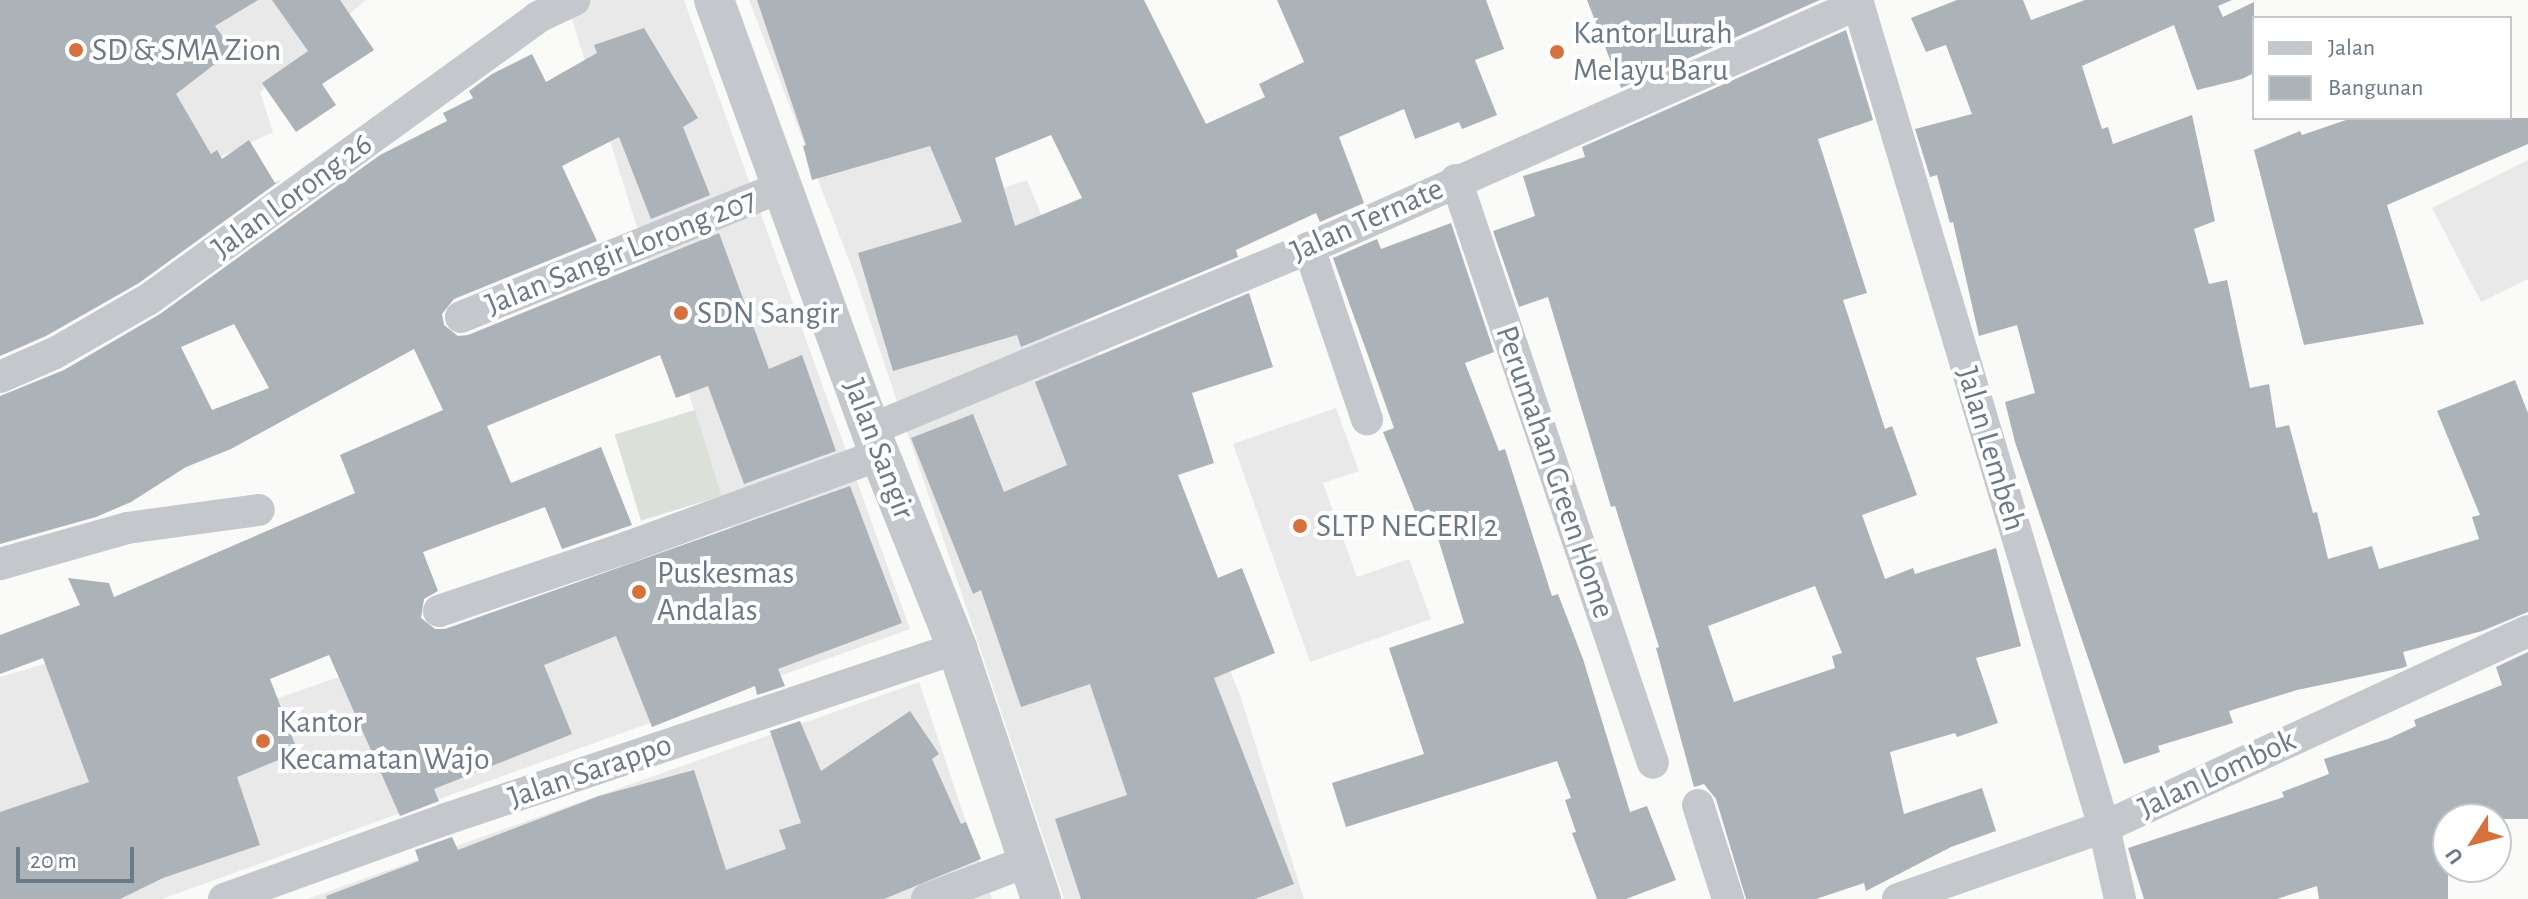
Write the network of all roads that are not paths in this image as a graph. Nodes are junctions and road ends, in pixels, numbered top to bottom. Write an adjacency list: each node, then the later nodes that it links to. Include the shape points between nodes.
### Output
1 (574, 0): 8 (street, Jalan Lorong 26, via 538,17 149,299 55,353)
2 (714, 0): 5 (street, Jalan Sangir)
3 (1858, 2): 4 (street, Jalan Ternate); 18 (street, Jalan Lembeh)
4 (1456, 180): 6 (street, Jalan Ternate); 16 (street, Perumahan Green Home)
5 (781, 187): 7 (street, Jalan Sangir Lorong 207); 10 (street, Jalan Sangir)
6 (1309, 248): 9 (street); 10 (street, Jalan Ternate)
7 (461, 317)
8 (0, 377)
9 (1367, 419)
10 (876, 442): 13 (street, Jalan Ternate, via 628,547); 15 (street, Jalan Sangir)
11 (259, 510): 12 (street, via 127,528)
12 (0, 564)
13 (439, 611)
14 (2528, 631): 18 (street, Jalan Lombok)
15 (957, 648): 19 (street, Jalan Sangir); 20 (street, Jalan Sarappo)
16 (1653, 763)
17 (1698, 805): 23 (street)
18 (2104, 827): 24 (street, Jalan Lombok); 25 (street, Jalan Lembeh)
19 (1028, 861): 21 (street); 22 (street, Jalan Sangir)
20 (224, 899)
21 (927, 899)
22 (1041, 899)
23 (1728, 899)
24 (1898, 899)
25 (2120, 899)

